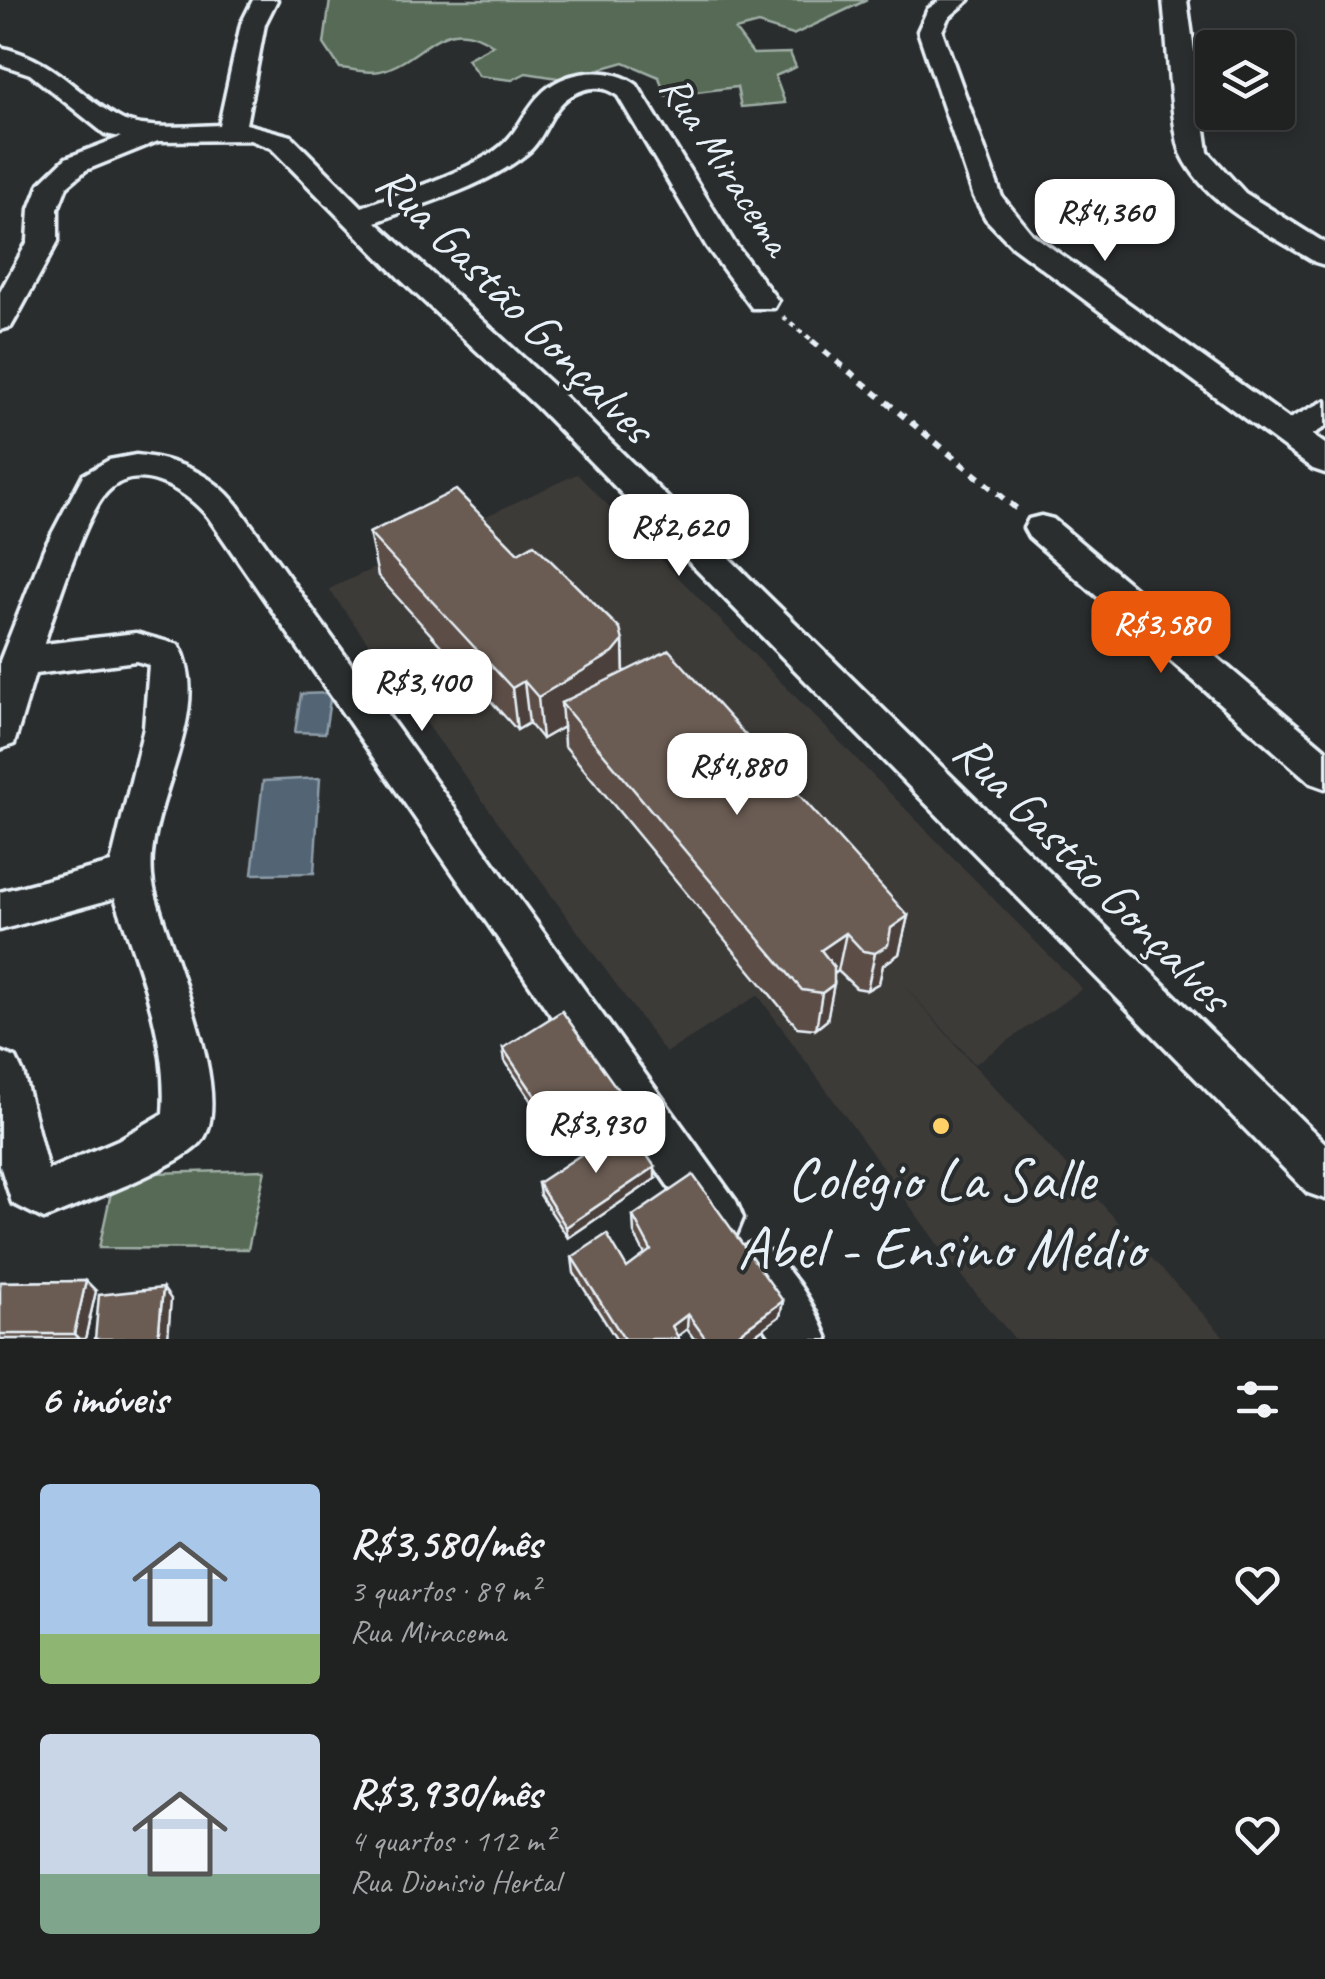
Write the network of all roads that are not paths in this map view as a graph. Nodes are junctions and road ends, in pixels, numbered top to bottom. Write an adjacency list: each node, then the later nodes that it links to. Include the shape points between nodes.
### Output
1 (265, 0): 6 (street)
2 (956, 0): 12 (street, via 937,14 930,31 996,214 1022,240)
3 (1175, 0): 8 (street, via 1194,152 1225,191)
4 (0, 55): 5 (street, Rua Gastão Gonçalves, via 39,68 114,128)
5 (152, 134): 6 (street, Rua Gastão Gonçalves); 10 (street, via 76,164 54,183 43,241)
6 (230, 135): 7 (street, Rua Gastão Gonçalves, via 252,132 281,142)
7 (360, 218): 9 (street, Rua Miracema, via 503,158 532,135 554,94 607,80 628,91); 21 (street, Rua Gastão Gonçalves)
8 (1325, 256)
9 (763, 301)
10 (0, 320)
11 (1325, 412): 12 (street)
12 (1288, 434): 13 (street)
13 (1325, 461)
14 (1042, 528): 17 (street)
15 (18, 662): 16 (street); 18 (street, via 136,647 166,654 171,666 163,726); 22 (street, via 92,486 134,467 167,471 210,496)
16 (0, 732)
17 (1325, 772)
18 (130, 876): 19 (street); 20 (street, via 158,957 183,1066 185,1126 107,1172 44,1195 29,1186)
19 (0, 911)
20 (0, 1073)
21 (1325, 1176)
22 (803, 1339)

